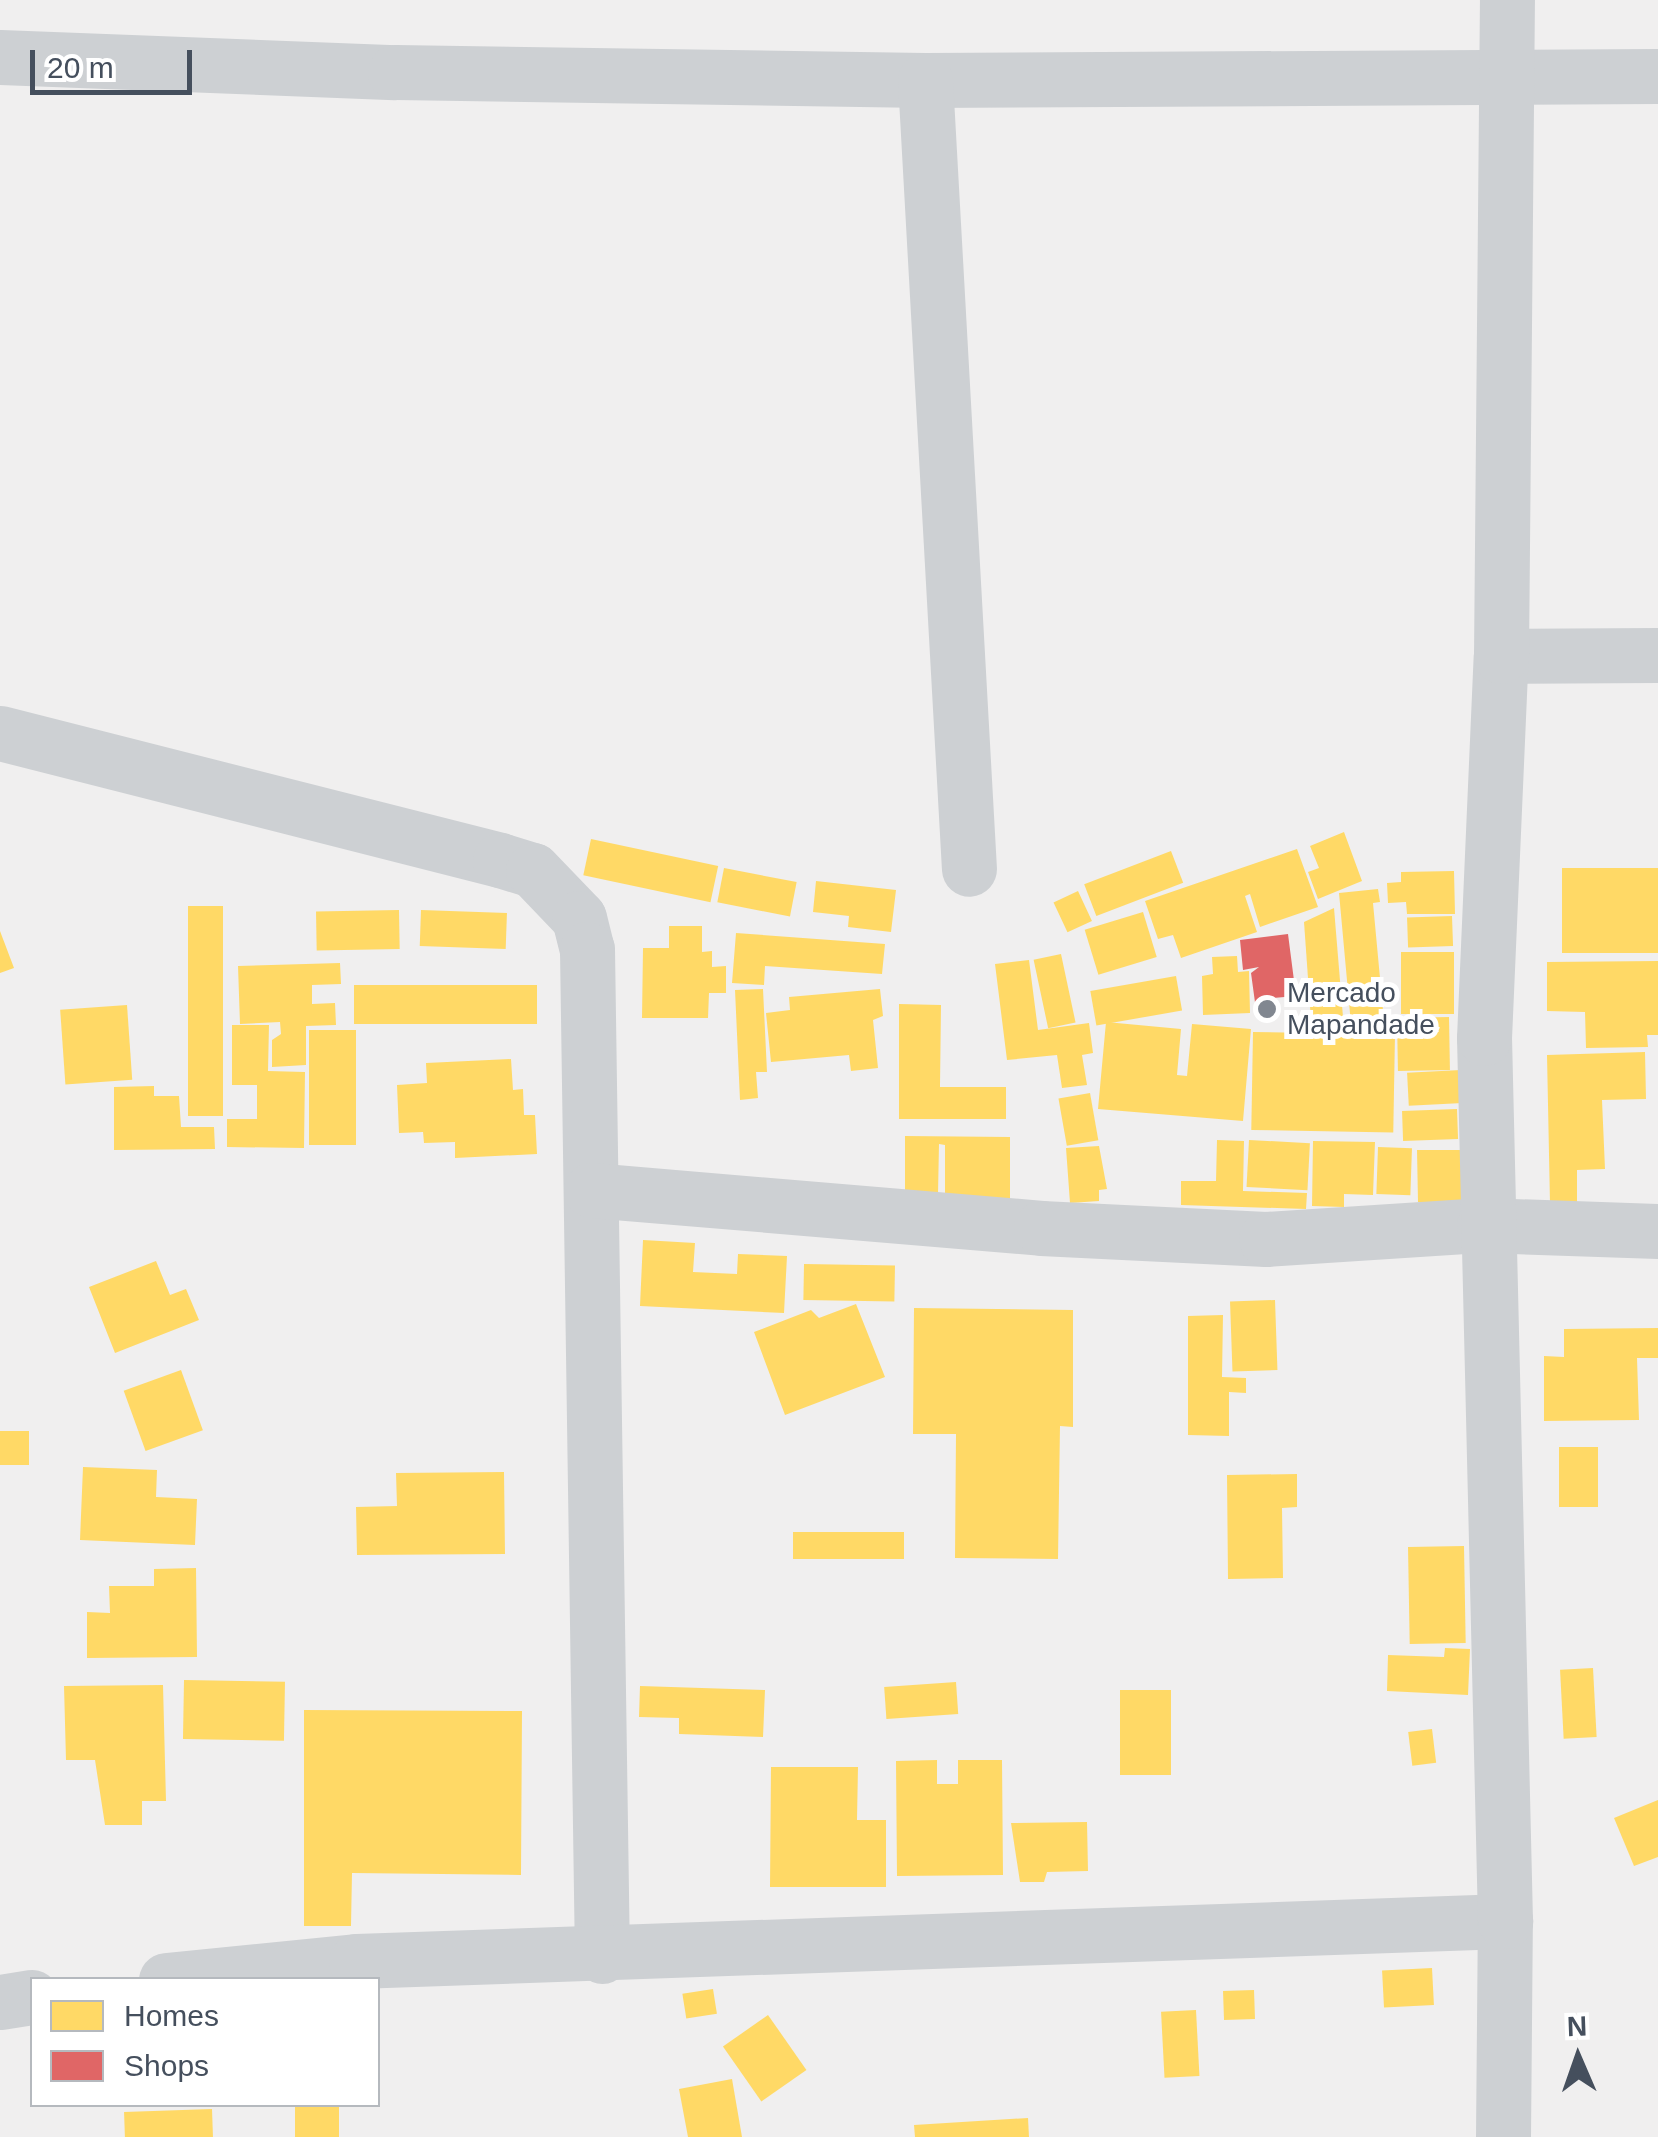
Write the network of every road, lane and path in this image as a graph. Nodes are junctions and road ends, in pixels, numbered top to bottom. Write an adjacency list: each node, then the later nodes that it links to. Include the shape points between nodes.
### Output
1 (1507, 0): 3 (street)
2 (0, 57): 5 (street, via 395,72)
3 (1504, 76): 4 (street); 5 (street); 7 (street)
4 (1658, 76)
5 (924, 80): 9 (street)
6 (1658, 655): 7 (street)
7 (1501, 656): 11 (street, via 1484,1038)
8 (0, 733): 10 (street, via 533,870 579,918 586,950)
9 (969, 870)
10 (591, 1190): 11 (street, via 1041,1228 1266,1239); 14 (street)
11 (1484, 1225): 12 (street); 13 (street)
12 (1658, 1231)
13 (1504, 1921): 14 (street); 18 (street)
14 (602, 1956): 15 (street, via 356,1962)
15 (198, 1977)
16 (30, 1997): 17 (street)
17 (0, 2002)
18 (1503, 2137)

